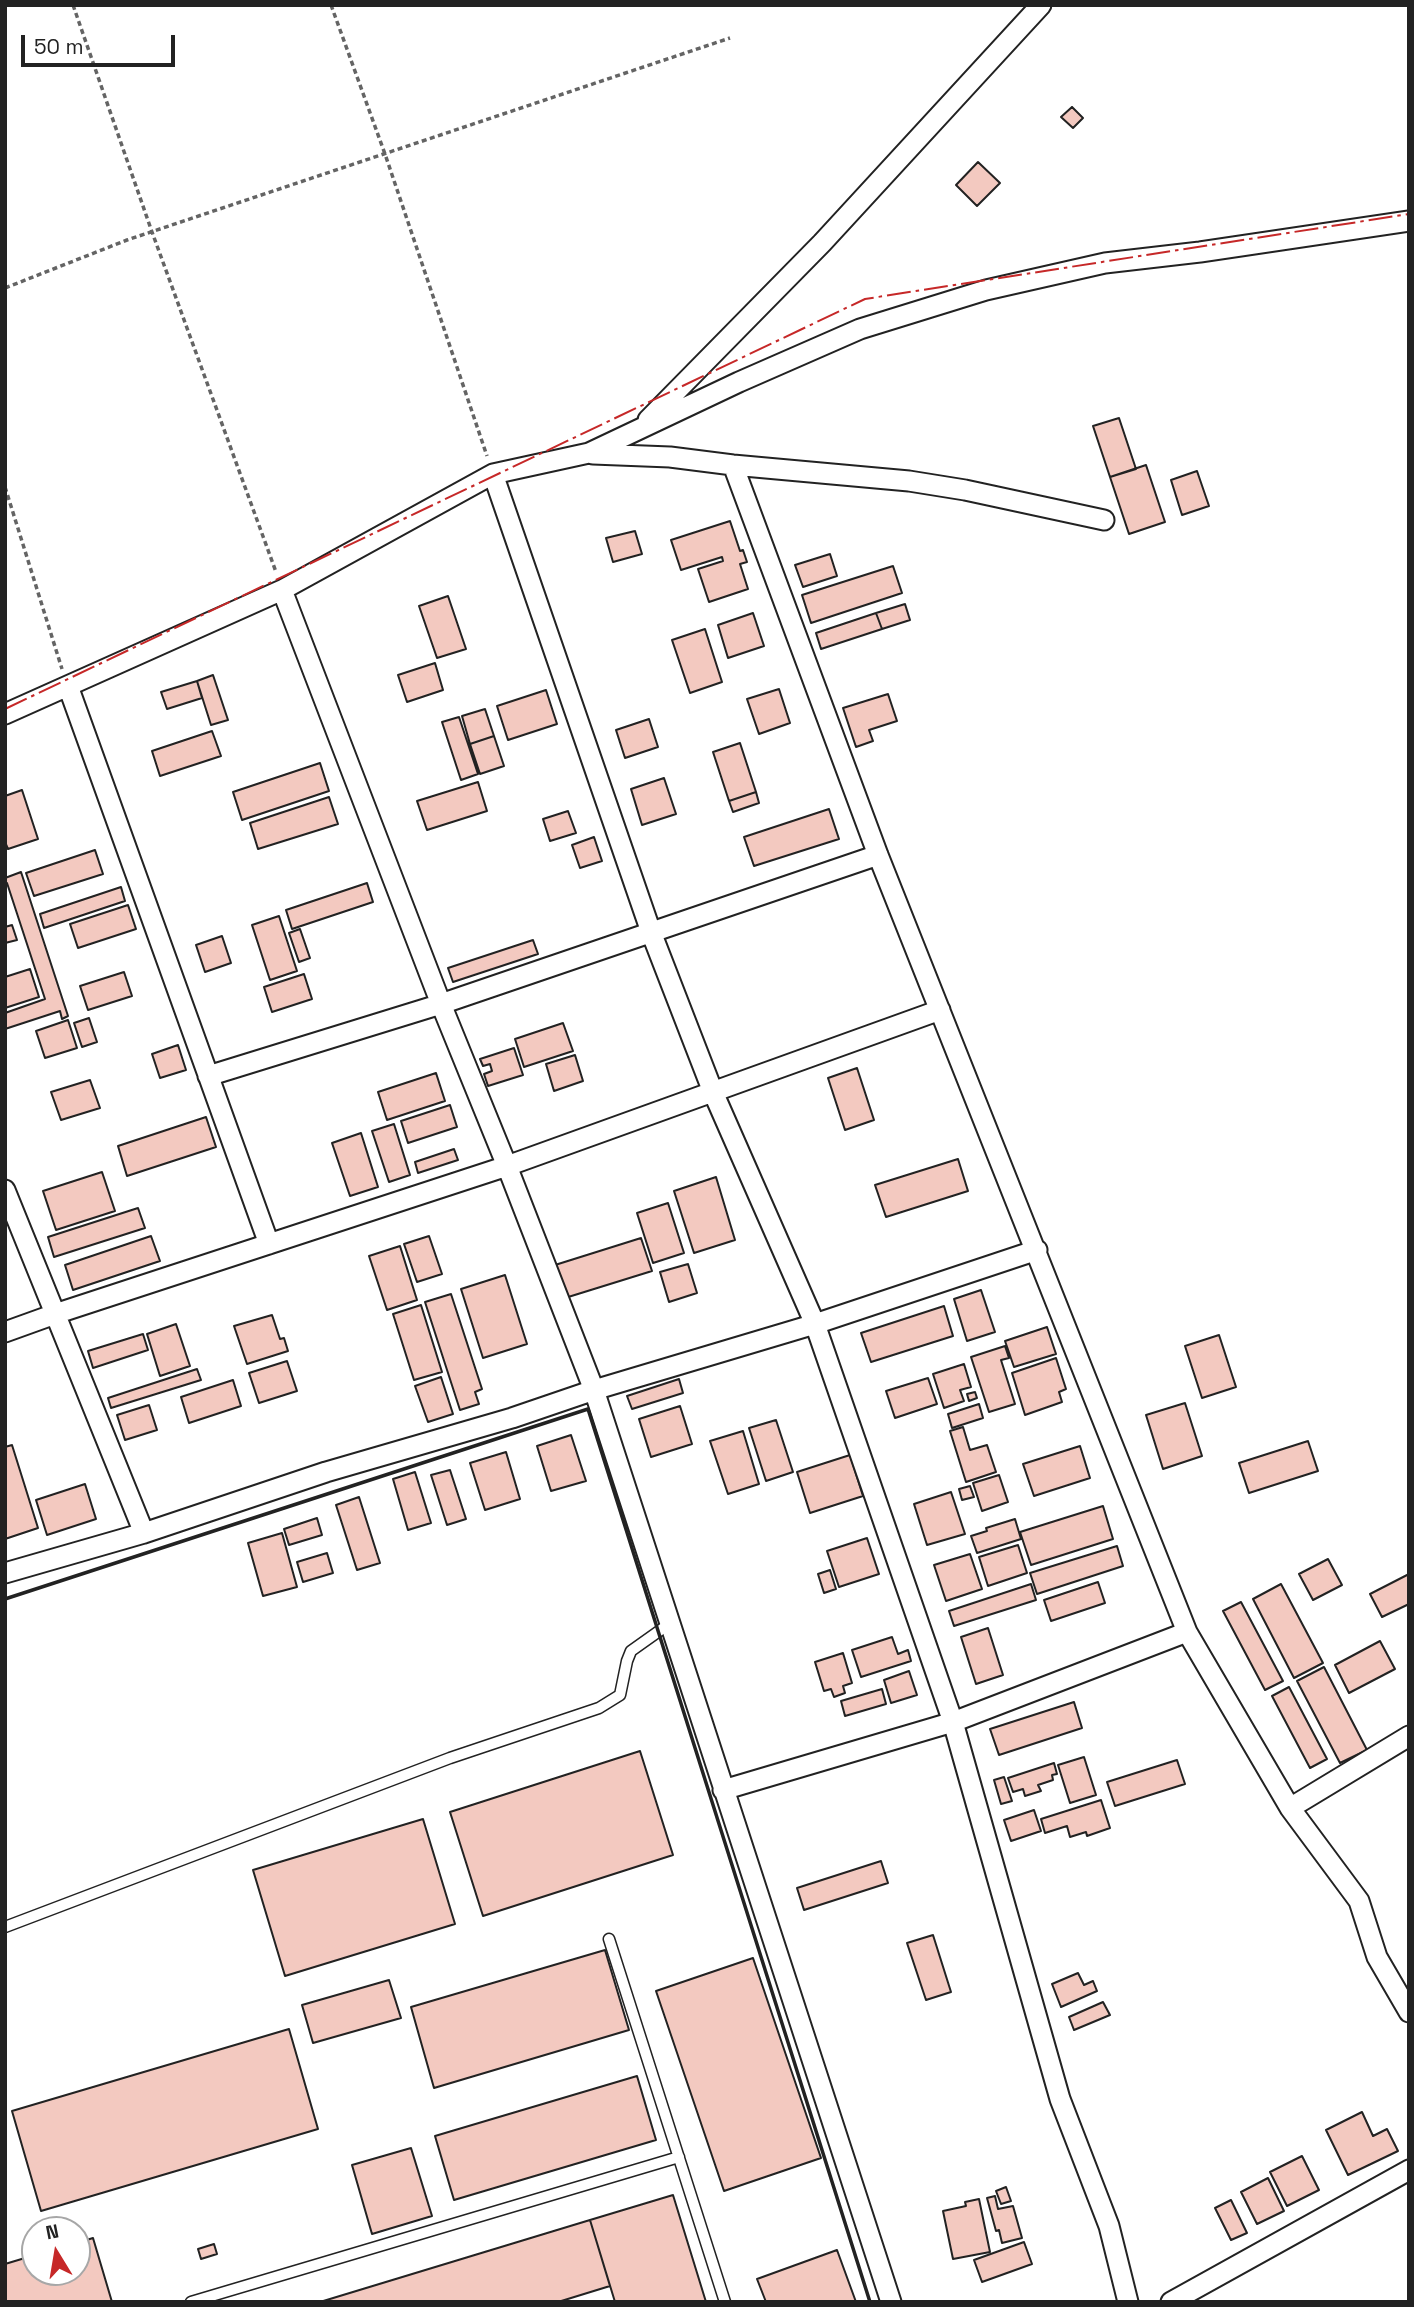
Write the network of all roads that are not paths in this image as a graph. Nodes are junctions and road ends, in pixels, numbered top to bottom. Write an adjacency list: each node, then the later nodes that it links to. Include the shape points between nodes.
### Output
1 (1041, 5): 3 (street, via 821,243)
2 (1409, 221): 3 (street, via 1105,263 986,290 860,329)
3 (637, 430): 4 (street)
4 (589, 453): 5 (street); 6 (street)
5 (733, 466): 7 (street, via 909,481); 11 (street)
6 (493, 474): 8 (street); 12 (street)
7 (1104, 520)
8 (282, 590): 9 (street); 13 (street)
9 (68, 686): 10 (street); 15 (street)
10 (5, 714)
11 (878, 855): 12 (street); 14 (street)
12 (650, 932): 13 (street); 16 (street)
13 (441, 1004): 15 (street); 17 (street)
14 (940, 1010): 16 (street); 20 (street)
15 (208, 1076): 19 (street)
16 (713, 1091): 17 (street); 22 (street)
17 (507, 1166): 19 (street); 24 (street)
18 (5, 1190): 21 (street)
19 (269, 1244): 21 (street)
20 (1037, 1250): 22 (street); 28 (street)
21 (55, 1314): 23 (street); 25 (street)
22 (814, 1324): 24 (street); 29 (street)
23 (5, 1332)
24 (594, 1390): 25 (street); 27 (street)
25 (144, 1533): 26 (street)
26 (5, 1573)
27 (669, 1624): 31 (street); 33 (lane, via 631,1651 620,1695 599,1708 450,1758)
28 (1187, 1632): 29 (street); 32 (street)
29 (953, 1722): 31 (street); 41 (street, via 1060,2099 1110,2226)
30 (1409, 1736): 32 (street)
31 (723, 1790): 40 (street)
32 (1290, 1808): 35 (street, via 1359,1900 1377,1956)
33 (5, 1927)
34 (610, 1939): 36 (lane)
35 (1407, 2004)
36 (679, 2157): 38 (lane); 39 (lane)
37 (1409, 2170): 42 (street)
38 (191, 2302)
39 (725, 2302)
40 (891, 2302)
41 (1128, 2302)
42 (1171, 2302)

